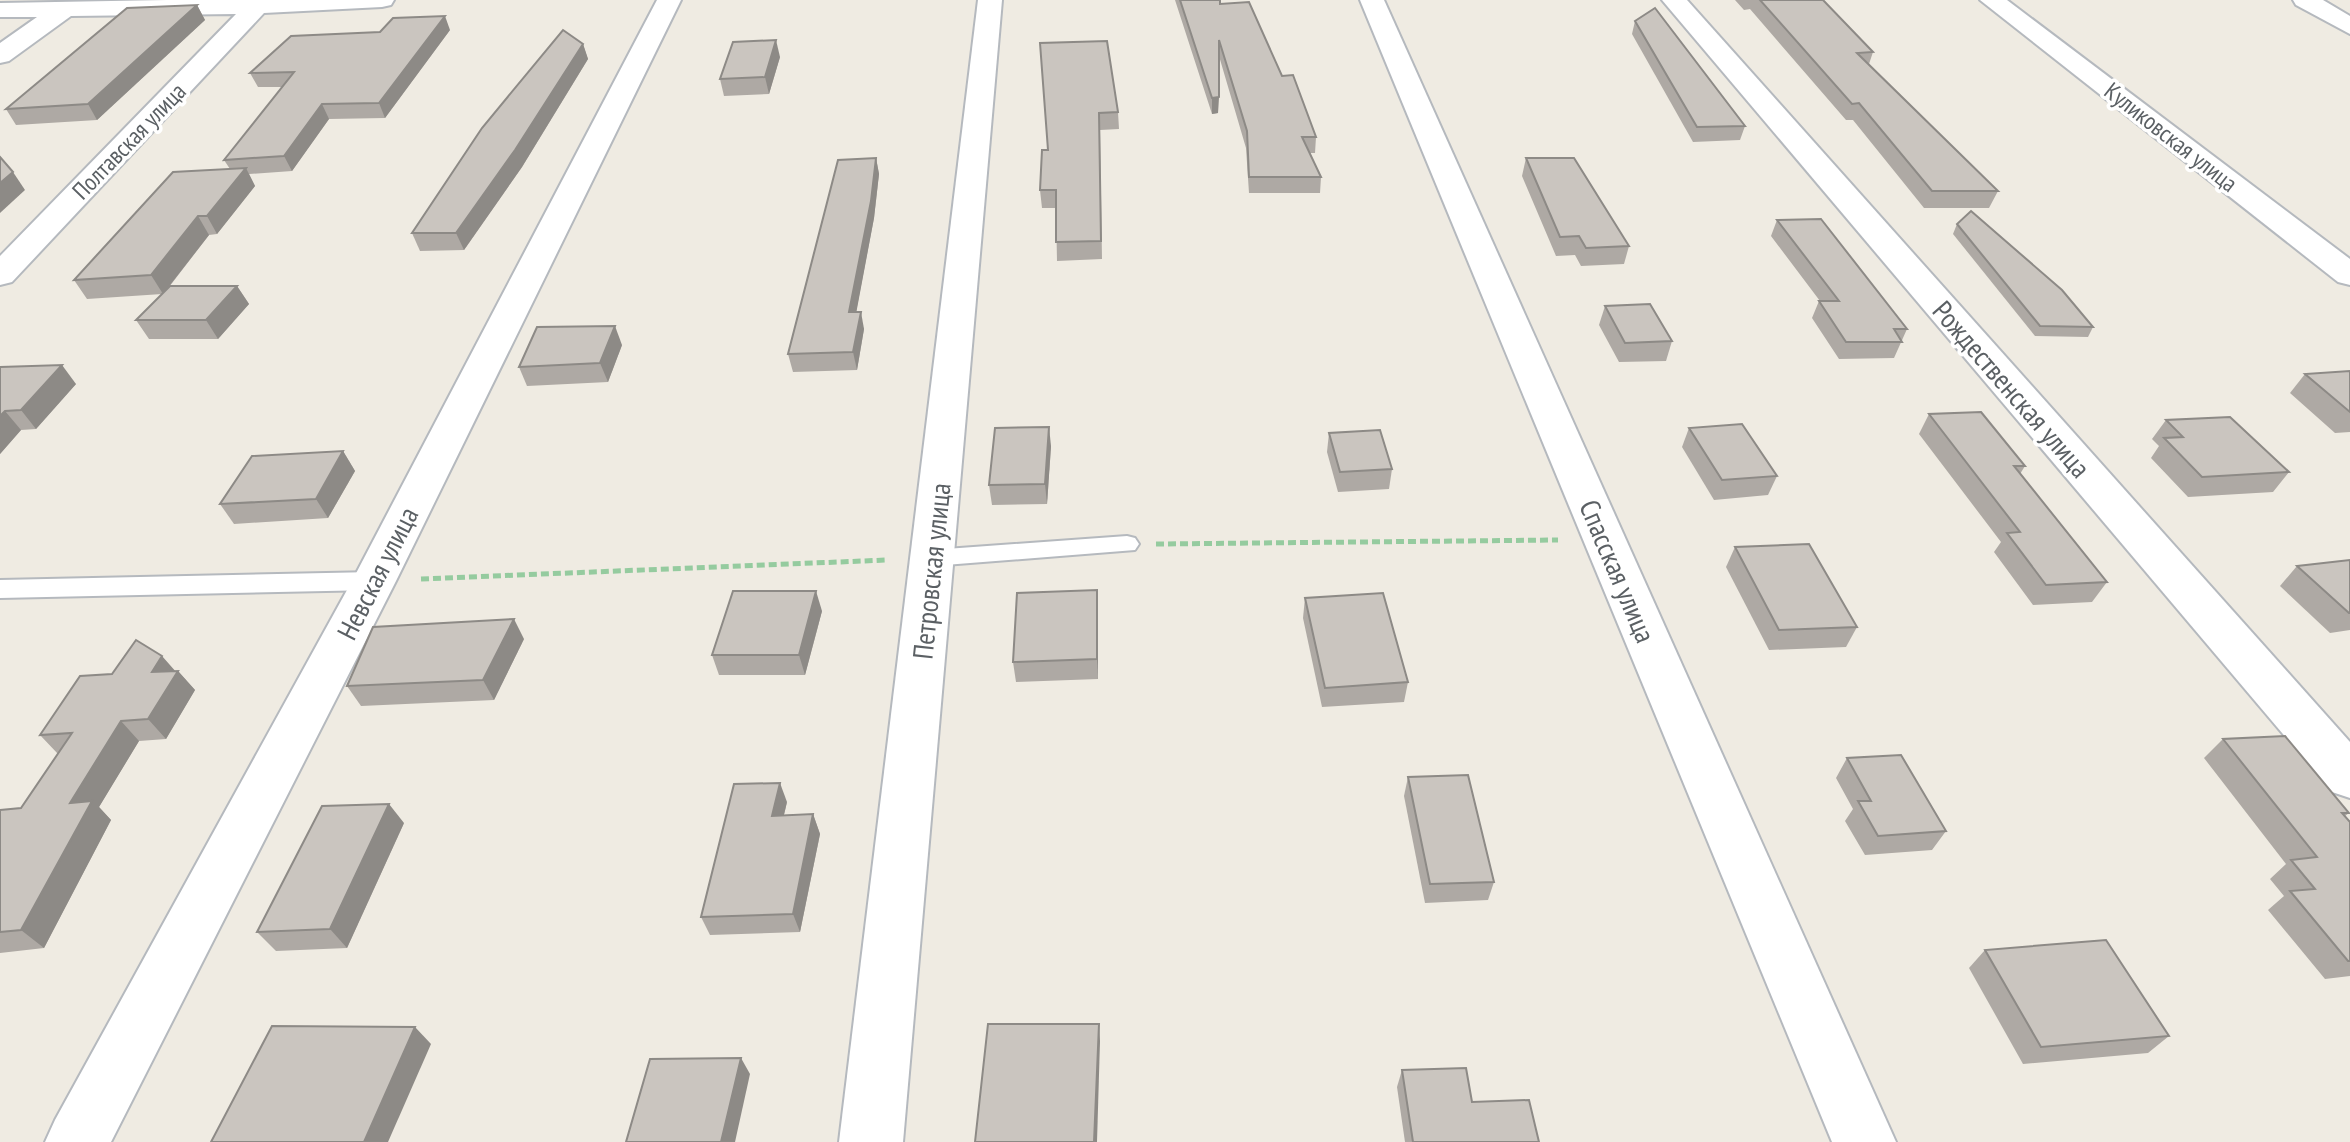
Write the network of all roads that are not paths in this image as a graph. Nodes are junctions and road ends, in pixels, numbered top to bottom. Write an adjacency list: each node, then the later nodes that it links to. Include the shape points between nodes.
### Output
1 (382, 0): 8 (street)
2 (669, 0): 17 (street, Невская улица)
3 (990, 0): 16 (street, Петровская улица)
4 (1372, 0): 22 (street, Спасская улица)
5 (1674, 0): 19 (street, Рождественская улица)
6 (1992, 0): 14 (street, Куликовская улица)
7 (2305, 0): 11 (street)
8 (257, 6): 9 (street); 13 (street, Полтавская улица)
9 (65, 9): 10 (street); 12 (street)
10 (0, 10)
11 (2350, 26)
12 (0, 55)
13 (0, 275)
14 (2350, 275)
15 (1127, 544): 16 (lane)
16 (932, 558): 21 (street, Петровская улица)
17 (374, 581): 18 (lane); 20 (street, Невская улица)
18 (0, 589)
19 (2350, 777)
20 (77, 1142)
21 (871, 1142)
22 (1864, 1142)

